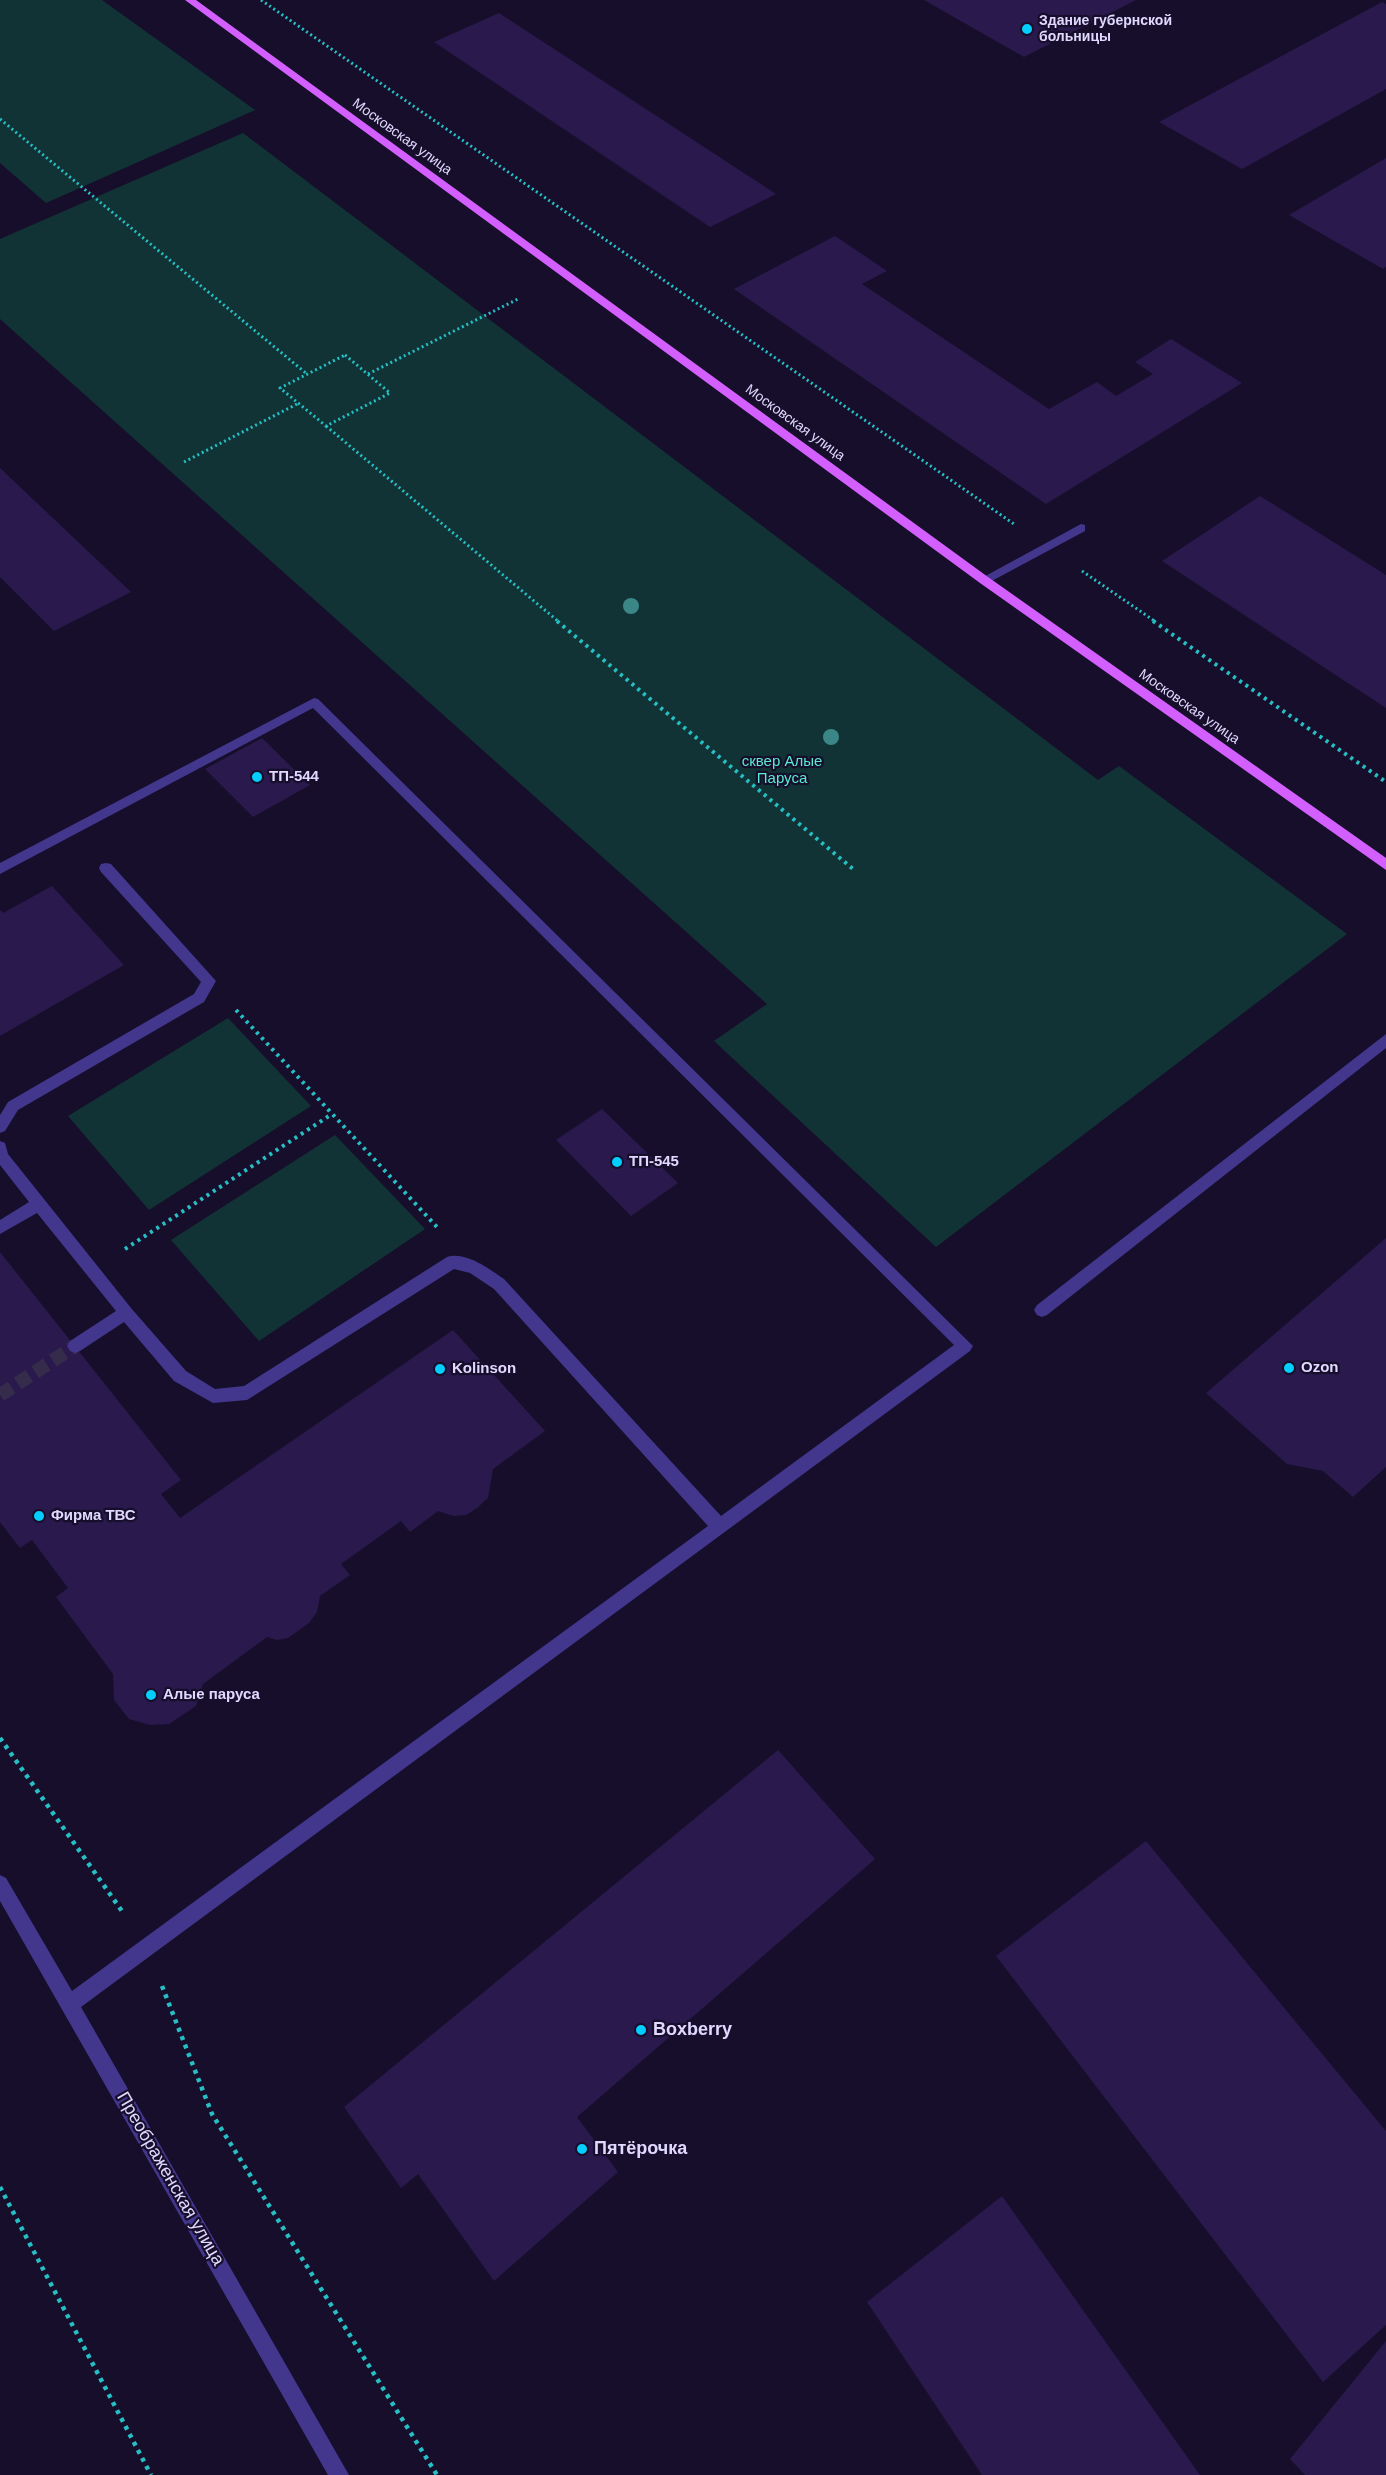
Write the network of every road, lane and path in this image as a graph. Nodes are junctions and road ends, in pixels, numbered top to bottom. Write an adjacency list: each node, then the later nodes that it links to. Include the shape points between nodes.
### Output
1 (190, 0): 12 (main road, Московская улица)
2 (261, 0): 11 (path)
3 (0, 119): 5 (path)
4 (520, 298): 6 (path)
5 (307, 374): 6 (path, via 345,355); 7 (path, via 280,388)
6 (368, 374): 8 (path, via 390,393)
7 (299, 403): 8 (path); 9 (path)
8 (326, 426): 17 (path)
9 (184, 462)
10 (1081, 528): 11 (street)
11 (1047, 546): 12 (street); 13 (path)
12 (984, 580): 14 (main road, Московская улица)
13 (1386, 782)
14 (1386, 865)
15 (106, 868): 18 (street)
16 (0, 869): 30 (street, via 314,702 965,1346)
17 (853, 869)
18 (210, 981): 20 (path); 21 (street, via 199,998 13,1106)
19 (1386, 1040): 27 (street)
20 (333, 1114): 25 (path); 26 (path)
21 (0, 1127)
22 (0, 1147): 23 (street, via 1,1156)
23 (39, 1204): 24 (street); 26 (street)
24 (0, 1228)
25 (474, 1267): 28 (street, via 452,1262 247,1393 213,1396 180,1376); 30 (street, via 499,1284)
26 (91, 1270): 28 (street)
27 (1042, 1310)
28 (126, 1313): 29 (street)
29 (75, 1346)
30 (718, 1525): 33 (street)
31 (0, 1738): 33 (path)
32 (0, 1884): 34 (street, Преображенская улица)
33 (147, 1947): 34 (street); 38 (path, via 212,2114)
34 (69, 2004): 37 (street, Преображенская улица)
35 (0, 2187): 36 (path)
36 (152, 2475)
37 (339, 2475)
38 (437, 2475)

